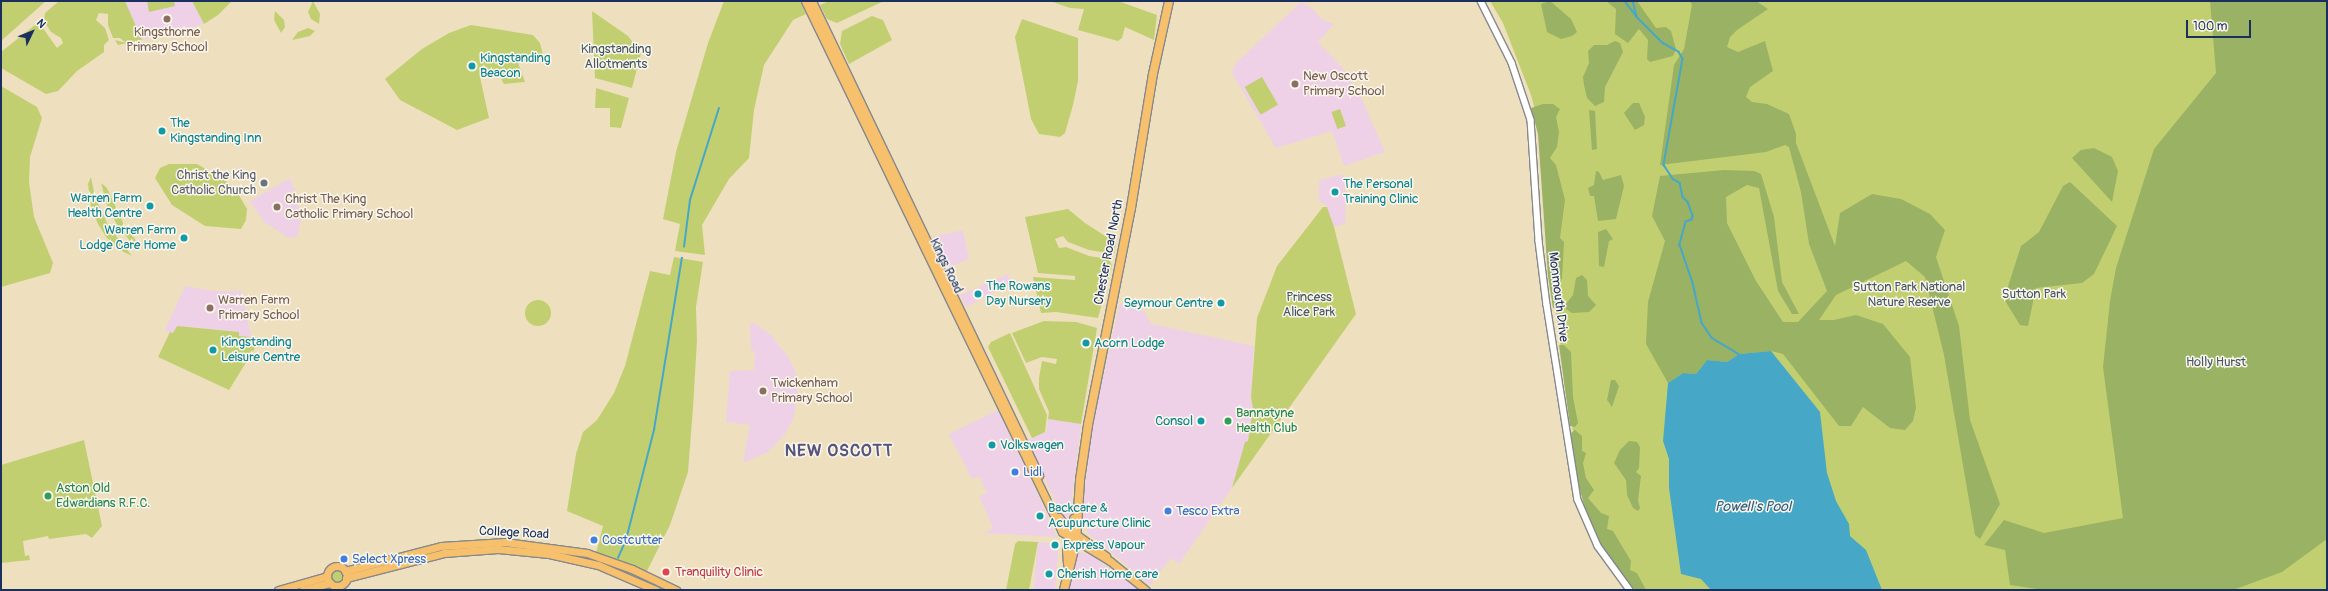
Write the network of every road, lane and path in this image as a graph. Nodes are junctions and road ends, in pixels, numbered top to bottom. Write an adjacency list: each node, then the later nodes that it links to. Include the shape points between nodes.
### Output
1 (804, 1): 5 (main road, Kings Road, via 1059,527)
2 (812, 1): 5 (main road, Kings Road, via 1054,508)
3 (1169, 1): 5 (highway, Chester Road North, via 1153,74 1131,208 1088,425)
4 (1481, 1): 16 (street, Monmouth Drive, via 1512,63 1531,120 1539,241 1578,500 1598,546)
5 (1073, 536): 14 (highway, Chester Road North); 15 (main road)
6 (532, 548): 7 (main road, College Road, via 467,550 439,554); 12 (main road, College Road, via 598,565); 13 (main road, College Road, via 587,553 632,568)
7 (346, 575): 8 (main road, via 335,567 330,569); 9 (main road, via 340,586)
8 (327, 576): 9 (main road); 10 (main road)
9 (330, 583): 11 (main road)
10 (278, 590)
11 (303, 590)
12 (656, 590)
13 (676, 590)
14 (1064, 590)
15 (1146, 590)
16 (1630, 590)

